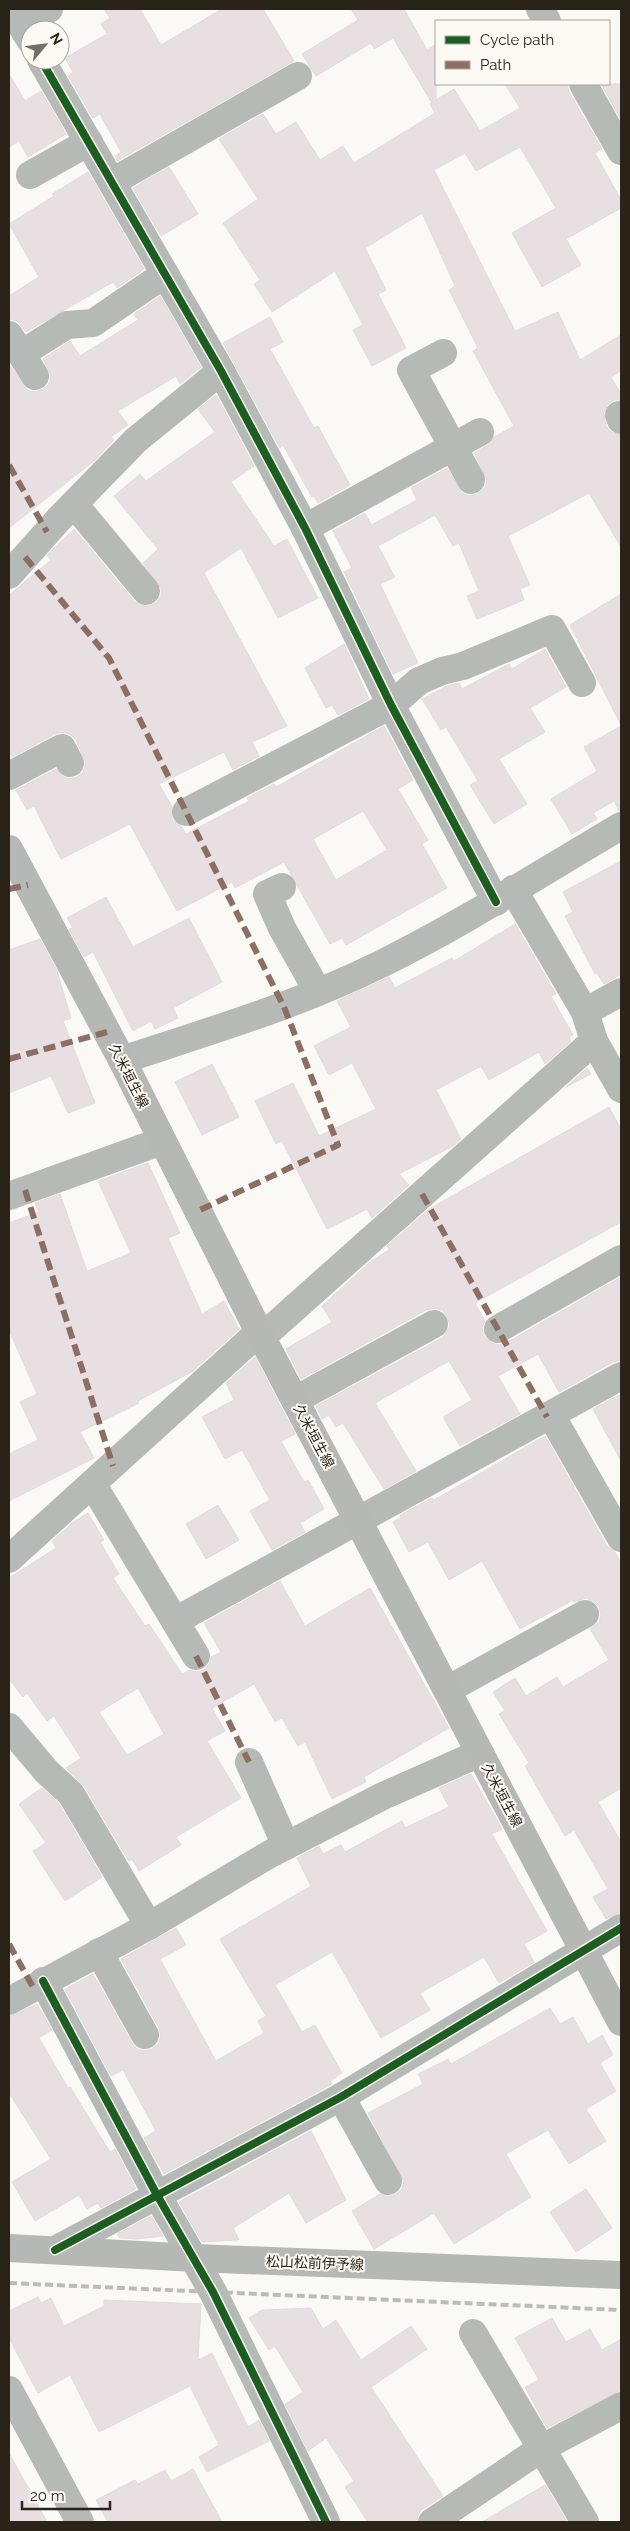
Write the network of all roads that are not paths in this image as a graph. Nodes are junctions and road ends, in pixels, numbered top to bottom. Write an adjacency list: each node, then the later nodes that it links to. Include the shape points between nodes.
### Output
1 (49, 9): 3 (street)
2 (540, 9): 4 (street)
3 (30, 20)
4 (546, 20)
5 (47, 70): 8 (street)
6 (298, 76): 11 (street)
7 (584, 85): 9 (street)
8 (88, 142): 10 (street); 11 (street)
9 (621, 150)
10 (30, 175)
11 (112, 182): 12 (street)
12 (165, 274): 14 (street, via 93,323 67,325); 15 (street)
13 (443, 353): 17 (street, via 412,370)
14 (22, 355)
15 (221, 370): 19 (street, via 136,440); 20 (street)
16 (480, 432): 17 (street)
17 (453, 447): 18 (street); 20 (street)
18 (471, 480)
19 (74, 504): 21 (street); 22 (street)
20 (305, 528): 24 (street)
21 (9, 575)
22 (146, 591)
23 (582, 683): 24 (street, via 552,629 418,681)
24 (392, 705): 27 (street); 31 (street)
25 (70, 763): 26 (street, via 62,748)
26 (9, 776)
27 (186, 812)
28 (621, 826): 31 (street)
29 (9, 849): 36 (main road, 久米垣生線)
30 (282, 887): 32 (street, via 267,894)
31 (504, 896): 32 (street, via 380,964); 34 (street)
32 (318, 992): 36 (street, via 284,1007)
33 (621, 992): 34 (street)
34 (585, 1012): 35 (street)
35 (594, 1041): 37 (street); 43 (street)
36 (122, 1060): 38 (main road, 久米垣生線)
37 (621, 1089)
38 (162, 1141): 39 (street); 43 (main road, 久米垣生線)
39 (9, 1196)
40 (621, 1259): 42 (street)
41 (434, 1324): 45 (street)
42 (498, 1329)
43 (261, 1335): 45 (main road, 久米垣生線); 47 (street)
44 (621, 1376): 46 (street)
45 (296, 1400): 48 (main road, 久米垣生線)
46 (551, 1415): 48 (street); 49 (street)
47 (93, 1485): 50 (street); 52 (street)
48 (358, 1521): 52 (street); 54 (main road, 久米垣生線)
49 (621, 1538)
50 (9, 1559)
51 (585, 1614): 54 (street)
52 (175, 1621): 53 (street)
53 (196, 1656)
54 (447, 1690): 56 (main road, 久米垣生線)
55 (9, 1727): 59 (street, via 46,1772 71,1794)
56 (480, 1753): 58 (street, via 383,1796); 61 (main road, 久米垣生線)
57 (249, 1762): 58 (street)
58 (286, 1846): 59 (street)
59 (149, 1926): 62 (street)
60 (621, 1928): 61 (street)
61 (584, 1950): 65 (main road, 久米垣生線); 67 (street)
62 (99, 1952): 63 (street); 66 (street)
63 (44, 1981): 64 (street); 69 (street)
64 (9, 2001)
65 (621, 2022)
66 (145, 2035)
67 (341, 2097): 68 (street); 69 (street)
68 (388, 2181)
69 (157, 2195): 71 (street); 72 (street)
70 (9, 2248): 71 (main road, 松山松前伊予線)
71 (55, 2250): 72 (main road, 松山松前伊予線)
72 (195, 2258): 73 (main road, 松山松前伊予線); 79 (street)
73 (621, 2275)
74 (473, 2333): 77 (street)
75 (9, 2390): 78 (street)
76 (621, 2406): 77 (street)
77 (542, 2448): 80 (street); 81 (street)
78 (80, 2522)
79 (326, 2522)
80 (432, 2522)
81 (585, 2522)

